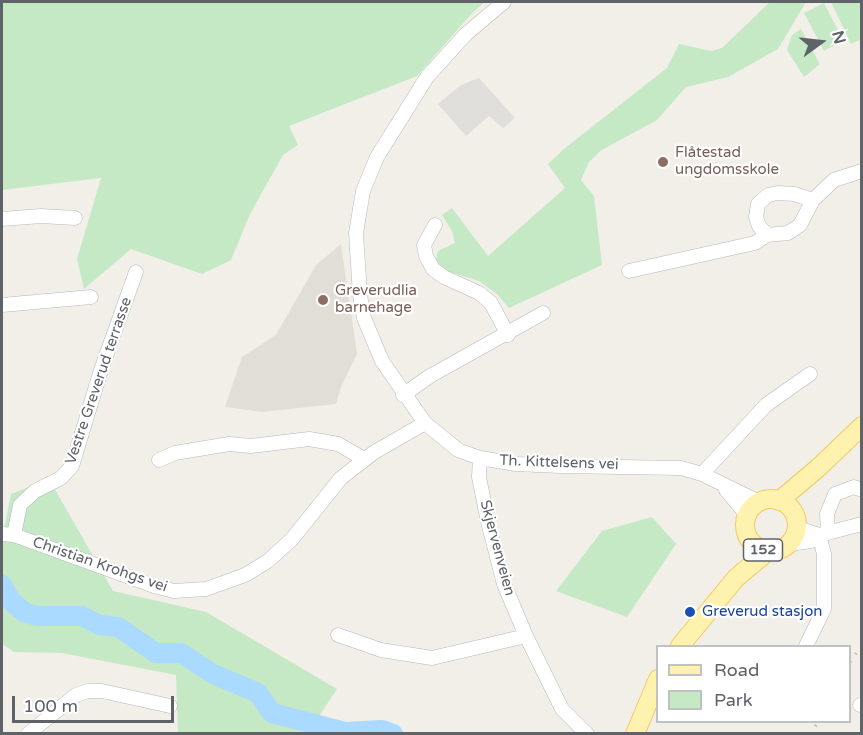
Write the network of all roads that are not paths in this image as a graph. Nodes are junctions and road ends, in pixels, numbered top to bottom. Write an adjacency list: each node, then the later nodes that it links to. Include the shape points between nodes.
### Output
1 (504, 2): 15 (street, Th. Kittelsens vei, via 466,34 427,77 377,157 363,191 356,263 364,318 381,361)
2 (861, 171): 3 (street, via 834,180)
3 (813, 200): 7 (street, via 800,225 788,233); 7 (street, via 786,193 768,195 758,204 756,217)
4 (75, 218): 5 (street)
5 (2, 219)
6 (435, 225): 13 (street, via 424,245 433,269 491,303)
7 (767, 235): 9 (street, via 755,243)
8 (136, 272): 26 (street, Vestre Greverud terrasse, via 72,466 20,505)
9 (629, 272)
10 (92, 297): 11 (street)
11 (2, 305)
12 (543, 313): 13 (street)
13 (508, 335): 15 (street, via 430,376)
14 (810, 374): 21 (street, via 766,405)
15 (403, 395): 16 (street, Th. Kittelsens vei)
16 (425, 423): 18 (street, Th. Kittelsens vei, via 458,450); 19 (street, Christian Krohgs vei)
17 (861, 426): 24 (main road, 152, via 818,468)
18 (480, 458): 21 (street, Th. Kittelsens vei, via 561,466 674,467); 32 (street, Skjervenveien, via 479,477 504,584)
19 (364, 459): 20 (street, via 338,444 309,439 258,446 229,444 175,453); 26 (street, Christian Krohgs vei, via 341,478 282,550 244,575 206,589 174,591 154,586)
20 (159, 460)
21 (702, 474): 23 (street, Th. Kittelsens vei)
22 (861, 490): 27 (street, via 854,487 835,494)
23 (753, 509): 24 (main road); 28 (main road, 152, via 745,527)
24 (789, 521): 27 (street, via 811,541); 29 (main road, 152, via 778,550)
25 (861, 524): 27 (street)
26 (8, 534)
27 (824, 534): 34 (street, via 824,609)
28 (750, 541): 29 (main road, 152); 30 (main road, 152)
29 (768, 551): 30 (main road, 152)
30 (736, 578): 33 (main road, 152)
31 (338, 634): 32 (street, via 381,650 432,658)
32 (526, 636): 38 (street, Skjervenveien, via 562,709)
33 (681, 645)
34 (806, 645)
35 (656, 682): 39 (main road)
36 (170, 706): 37 (street, via 88,691 70,699)
37 (28, 734)
38 (587, 734)
39 (635, 734)

